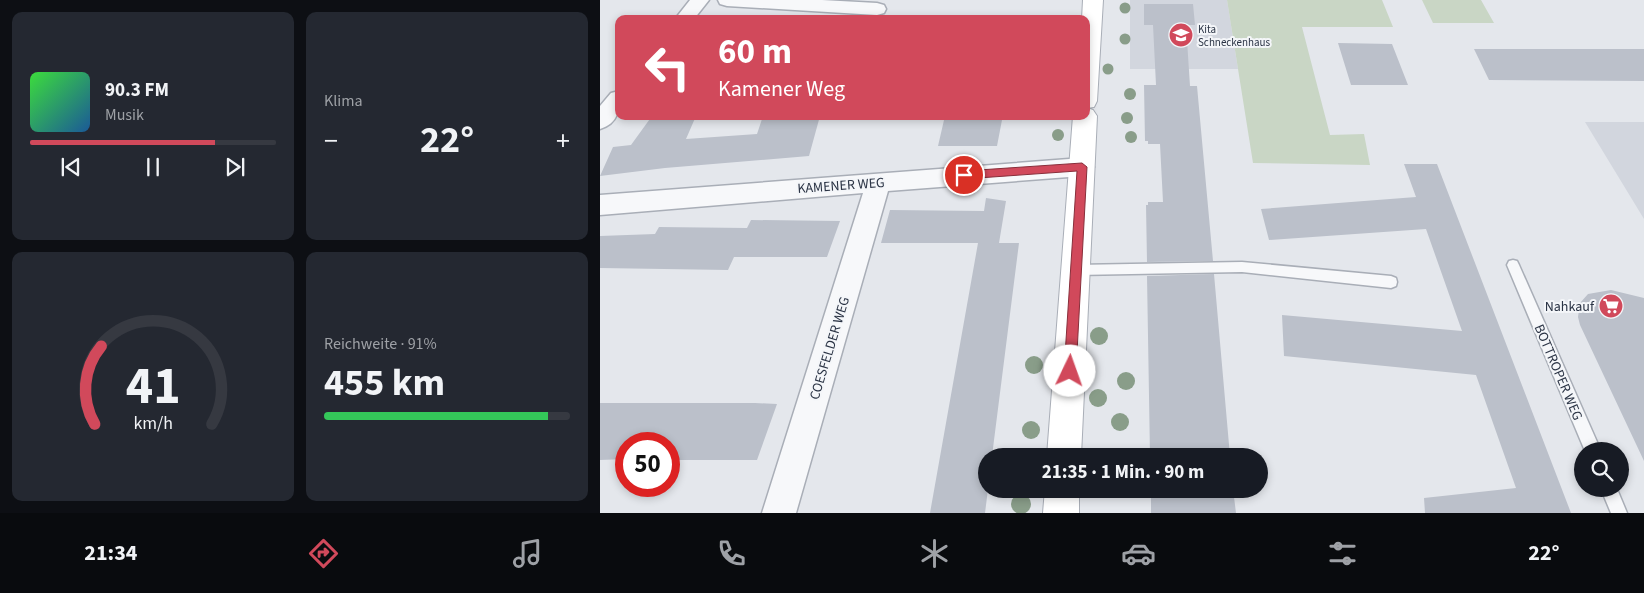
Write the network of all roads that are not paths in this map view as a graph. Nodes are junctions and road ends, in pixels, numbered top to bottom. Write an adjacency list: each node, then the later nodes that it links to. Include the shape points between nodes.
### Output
1 (700, 0): 5 (street)
2 (727, 0): 4 (street)
3 (1092, 0): 6 (main road)
4 (877, 9)
5 (687, 15)
6 (1090, 34)
7 (615, 103): 9 (street)
8 (1085, 120): 10 (main road)
9 (600, 121)
10 (1082, 167): 11 (street, KAMENER WEG); 14 (main road)
11 (877, 182): 12 (street, KAMENER WEG); 20 (street, COESFELDER WEG)
12 (600, 205)
13 (1513, 265): 16 (lane, BOTTROPER WEG)
14 (1076, 270): 15 (lane, via 1242,267); 17 (main road)
15 (1391, 282)
16 (1589, 442)
17 (1065, 448)
18 (1612, 497): 22 (lane)
19 (1062, 498): 21 (main road)
20 (779, 513)
21 (1061, 513)
22 (1619, 513)

